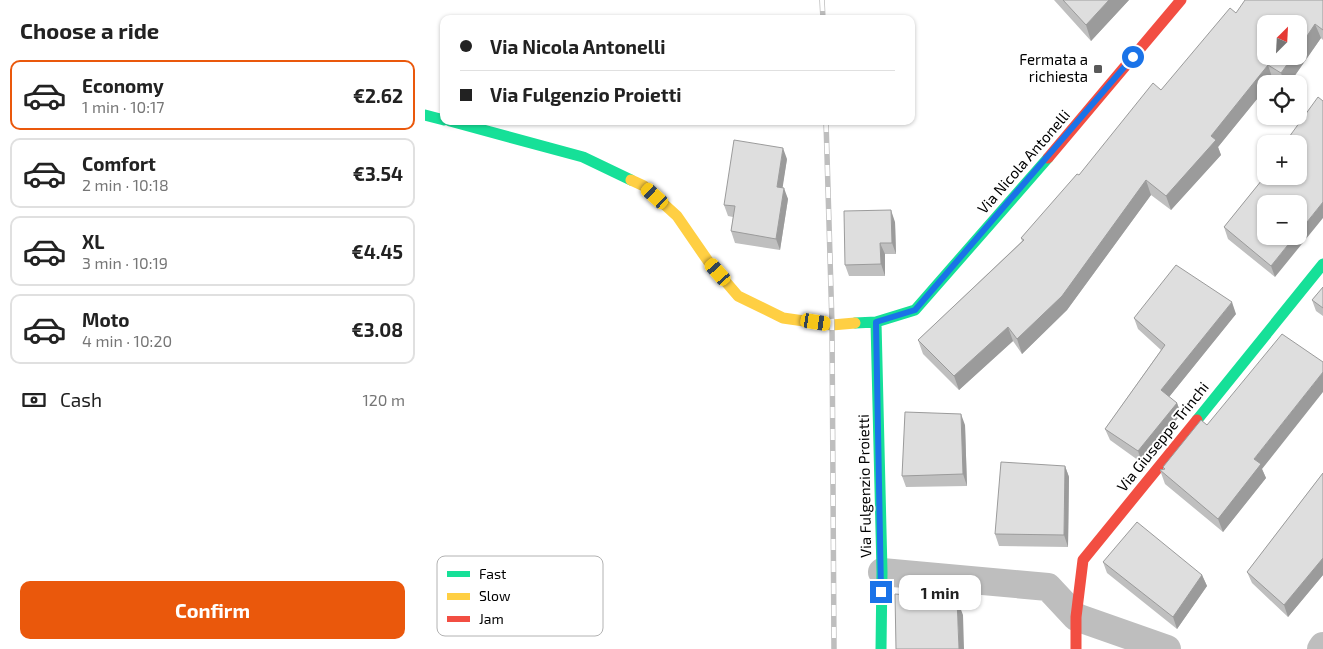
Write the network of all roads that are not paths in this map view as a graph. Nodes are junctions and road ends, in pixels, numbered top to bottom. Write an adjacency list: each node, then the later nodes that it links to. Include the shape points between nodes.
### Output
1 (1181, 0): 6 (main road, Via Nicola Antonelli, via 915,310)
2 (425, 115): 3 (main road)
3 (440, 119)
4 (465, 125): 6 (main road, Via Nicola Antonelli, via 583,157 644,186 677,216 707,261 738,296 783,318 832,325)
5 (1323, 264): 8 (main road, Via Giuseppe Trinchi, via 1083,560)
6 (876, 322): 7 (main road, Via Fulgenzio Proietti)
7 (882, 572): 8 (street, via 1048,587); 9 (main road, Via Fulgenzio Proietti)
8 (1076, 617): 10 (main road, Via Giuseppe Trinchi); 11 (street)
9 (881, 649)
10 (1076, 649)
11 (1167, 649)

